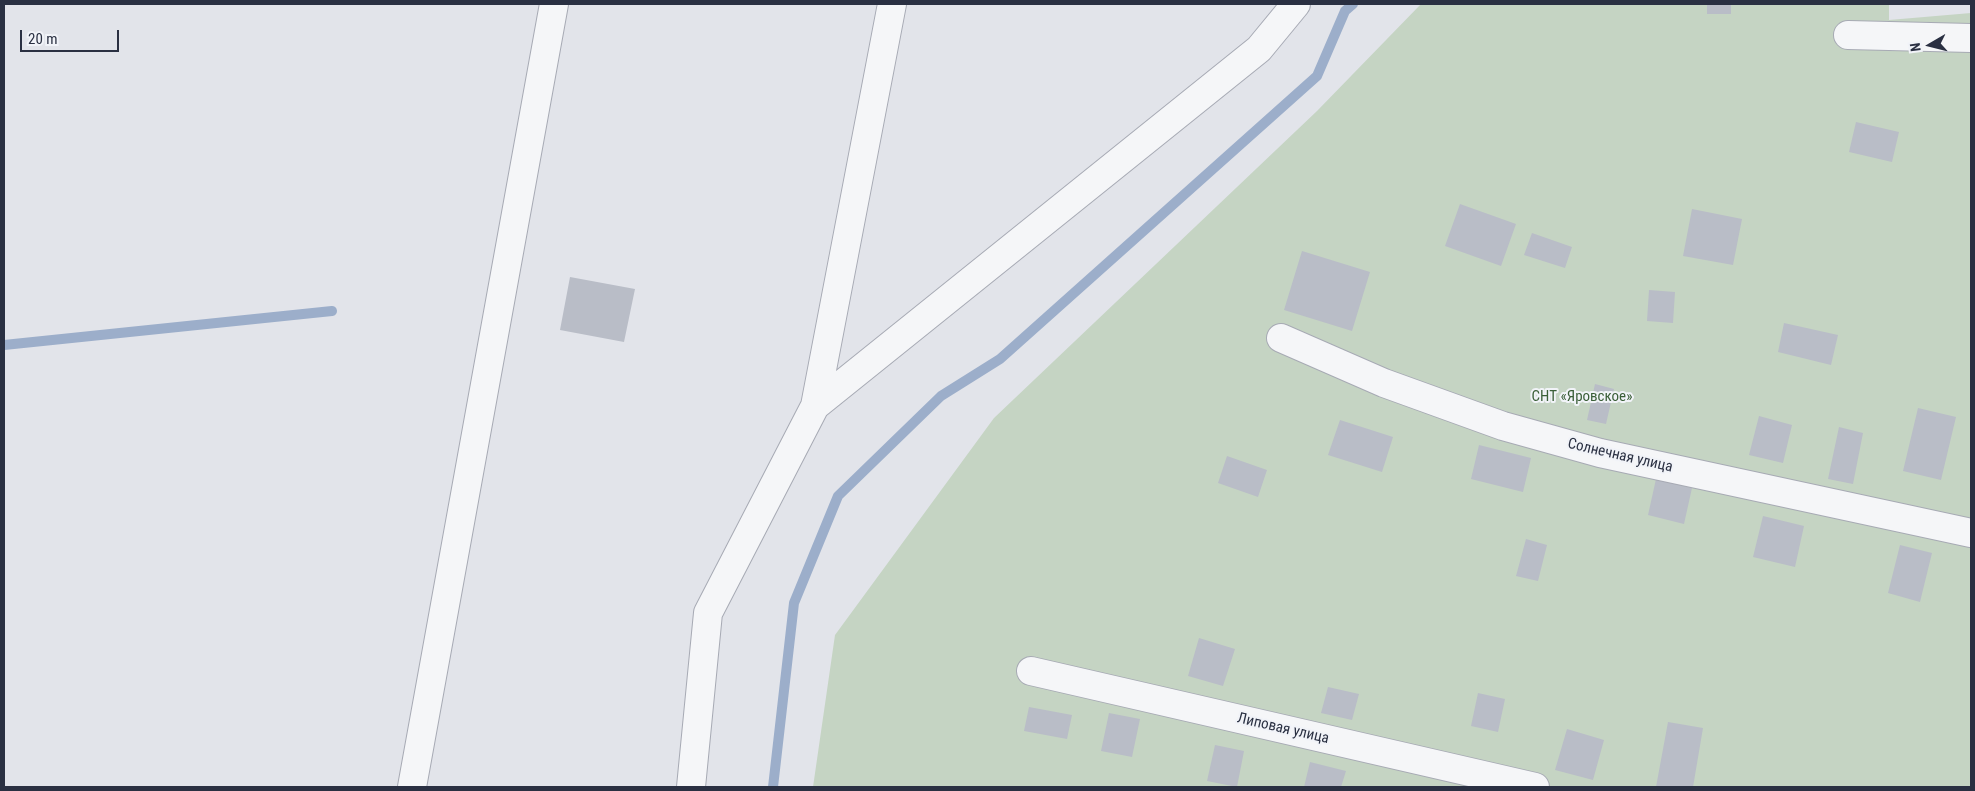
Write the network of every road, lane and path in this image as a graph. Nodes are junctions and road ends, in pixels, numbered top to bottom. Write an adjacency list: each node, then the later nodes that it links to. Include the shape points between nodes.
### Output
1 (554, 4): 10 (street)
2 (892, 4): 7 (street)
3 (1296, 4): 7 (street, via 1259,49)
4 (1848, 35): 5 (street)
5 (1971, 38)
6 (1281, 338): 8 (street, Солнечная улица, via 1384,383 1503,426 1600,453)
7 (816, 406): 11 (street, via 708,613)
8 (1971, 533)
9 (1031, 671): 12 (street, Липовая улица)
10 (412, 787)
11 (691, 787)
12 (1535, 787)

